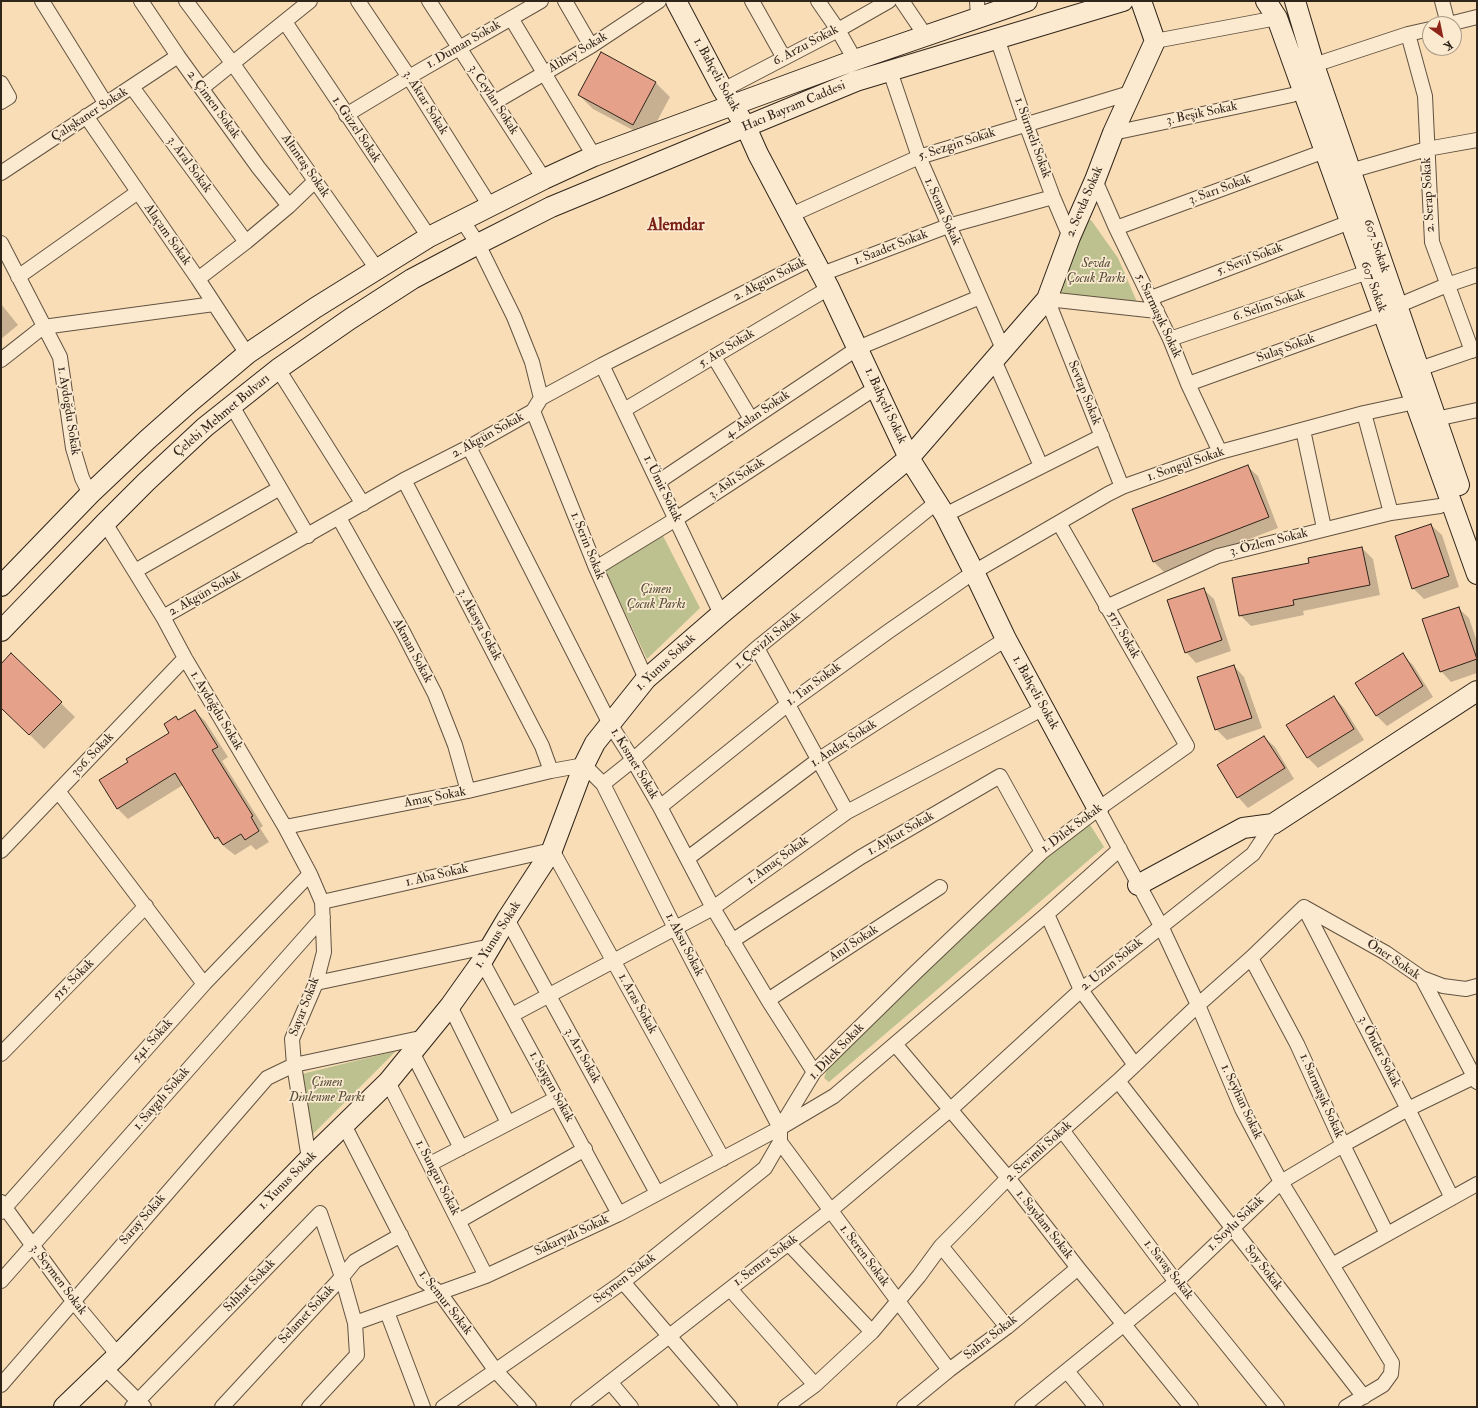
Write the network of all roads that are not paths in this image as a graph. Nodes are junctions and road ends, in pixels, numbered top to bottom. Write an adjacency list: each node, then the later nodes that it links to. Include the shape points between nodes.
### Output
1 (42, 1): 52 (street)
2 (141, 1): 36 (street, 2. Çimen Sokak)
3 (310, 1): 27 (street)
4 (358, 1): 43 (street, 3. Aktar Sokak)
5 (429, 1): 35 (street, 3. Ceylan Sokak)
6 (540, 1): 24 (street, 1. Duman Sokak)
7 (565, 1): 34 (street)
8 (659, 1): 34 (street, Alibey Sokak)
9 (676, 1): 49 (street, 1. Bahçeli Sokak)
10 (752, 1): 37 (street)
11 (818, 1): 28 (street)
12 (889, 1): 28 (street, 6. Arzu Sokak)
13 (902, 1): 31 (street)
14 (1123, 1): 32 (street, Hacı Bayram Caddesi)
15 (1141, 1): 33 (street)
16 (1266, 1): 25 (street, 607 Sokak)
17 (1295, 1): 40 (street, 607. Sokak)
18 (1442, 1): 22 (street)
19 (1021, 2): 21 (street, Hacı Bayram Caddesi)
20 (193, 3): 39 (street, Altıntaş Sokak)
21 (978, 9): 31 (street, Hacı Bayram Caddesi)
22 (1446, 16)
23 (1477, 17): 26 (street)
24 (511, 18): 35 (street, 1. Duman Sokak); 42 (street)
25 (1277, 18): 33 (street); 60 (street, 607 Sokak)
26 (1462, 21)
27 (285, 22): 39 (street); 53 (street, 1. Güzel Sokak)
28 (838, 30): 37 (street, 6. Arzu Sokak); 38 (street)
29 (1422, 30): 30 (street)
30 (1408, 34): 40 (street); 59 (street, 2. Serap Sokak, via 1425,96)
31 (925, 35): 38 (street, Hacı Bayram Caddesi)
32 (997, 38): 41 (street, Hacı Bayram Caddesi); 55 (street, 1. Sürmeli Sokak)
33 (1155, 41): 47 (street, 2. Sevda Sokak)
34 (591, 46): 42 (street, Alibey Sokak)
35 (460, 48): 43 (street, 1. Duman Sokak); 51 (street, 3. Ceylan Sokak)
36 (178, 56): 45 (street, Çalışkaner Sokak); 46 (street, 2. Çimen Sokak)
37 (784, 58): 49 (street, 6. Arzu Sokak)
38 (855, 60): 49 (street, Hacı Bayram Caddesi)
39 (233, 64): 46 (street); 67 (street, Altıntaş Sokak)
40 (1314, 65): 63 (street, 607. Sokak)
41 (890, 71): 56 (street, Hacı Bayram Caddesi, via 856,81); 62 (street, 1. Sema Sokak)
42 (544, 73): 51 (street, Alibey Sokak); 61 (street)
43 (409, 77): 53 (street, 1. Duman Sokak); 71 (street, 3. Aktar Sokak)
44 (1, 83): 50 (street, via 9,97)
45 (132, 87): 52 (street, Çalışkaner Sokak); 80 (street, 3. Aral Sokak)
46 (202, 88): 70 (street, 2. Çimen Sokak)
47 (1130, 93): 55 (street, 5. Sezgin Sokak); 57 (street, 2. Sevda Sokak)
48 (1292, 95): 57 (street, 3. Beşik Sokak)
49 (728, 98): 56 (street, 1. Bahçeli Sokak); 61 (street, Hacı Bayram Caddesi)
50 (1, 102)
51 (495, 102): 65 (street, 3. Ceylan Sokak)
52 (106, 104): 54 (street, Çalışkaner Sokak)
53 (346, 115): 77 (street, 1. Güzel Sokak)
54 (86, 116): 64 (street, Çalışkaner Sokak); 68 (street, Alaçam Sokak)
55 (1026, 124): 62 (street, 5. Sezgin Sokak); 69 (street, 1. Sürmeli Sokak)
56 (746, 127): 72 (street, 1. Bahçeli Sokak); 81 (street, Hacı Bayram Caddesi, via 551,207)
57 (1113, 133): 66 (street, 2. Sevda Sokak)
58 (1477, 140): 59 (street)
59 (1427, 149): 63 (street); 88 (street, 2. Serap Sokak, via 1432,242)
60 (1325, 151): 74 (street, 607 Sokak); 76 (street, 3. Sarı Sokak)
61 (594, 156): 65 (street, Hacı Bayram Caddesi)
62 (919, 157): 72 (street, 5. Sezgin Sokak); 75 (street, 1. Sema Sokak)
63 (1350, 171): 93 (street, 607. Sokak)
64 (1, 173)
65 (544, 179): 71 (street, Hacı Bayram Caddesi)
66 (1095, 180): 76 (street, 5. Sarmaşık Sokak); 78 (street, 2. Sevda Sokak)
67 (315, 181): 70 (street); 82 (street, Altıntaş Sokak)
68 (138, 192): 86 (street); 87 (street, Alaçam Sokak)
69 (1053, 197): 75 (street, 1. Saadet Sokak); 78 (street, 1. Sürmeli Sokak)
70 (289, 206): 80 (street)
71 (490, 206): 73 (street, Hacı Bayram Caddesi)
72 (791, 215): 84 (street, 1. Bahçeli Sokak)
73 (462, 220): 77 (street, Hacı Bayram Caddesi); 81 (street)
74 (1350, 222): 83 (street, 607 Sokak); 90 (street, 5. Sevil Sokak)
75 (948, 226): 84 (street, 1. Saadet Sokak); 89 (street, 1. Sema Sokak)
76 (1116, 228): 90 (street, 5. Sarmaşık Sokak)
77 (429, 237): 82 (street)
78 (1070, 237): 91 (street, 2. Sevda Sokak)
79 (1, 242): 86 (street, 1. Aydoğdu Sokak)
80 (246, 242): 87 (street)
81 (478, 244): 104 (street, Çelebi Mehmet Bulvarı, via 412,279); 108 (street, via 514,317 532,362)
82 (377, 268): 99 (street)
83 (1368, 272): 93 (street, 607 Sokak); 96 (street, 6. Selim Sokak)
84 (821, 274): 97 (street, 1. Bahçeli Sokak); 101 (street, 5. Ata Sokak); 103 (street, 2. Akgün Sokak)
85 (1477, 275): 88 (street, Sulaş Sokak)
86 (18, 277): 95 (street, 1. Aydoğdu Sokak)
87 (198, 279): 92 (street, Alaçam Sokak)
88 (1447, 285): 93 (street, Sulaş Sokak); 98 (street, 2. Serap Sokak)
89 (980, 297): 97 (street, 4. Aslan Sokak); 100 (street, 1. Sema Sokak)
90 (1151, 298): 94 (street, 5. Sarmaşık Sokak)
91 (1047, 299): 94 (street); 100 (street, 2. Sevda Sokak); 118 (street, Sevtap Sokak)
92 (214, 304): 95 (street); 99 (street, Alaçam Sokak)
93 (1390, 310): 105 (street, 607. Sokak); 106 (street, Sulaş Sokak); 109 (street, 607 Sokak)
94 (1157, 311): 96 (street, 5. Sarmaşık Sokak)
95 (43, 327): 102 (street); 127 (street, 1. Aydoğdu Sokak, via 60,357 73,448)
96 (1170, 339): 106 (street, 5. Sarmaşık Sokak)
97 (858, 348): 107 (street, 1. Bahçeli Sokak); 115 (street, 4. Aslan Sokak)
98 (1474, 350): 105 (street)
99 (247, 354): 127 (street, via 180,410)
100 (999, 355): 121 (street, 2. Sevda Sokak); 122 (street, 1. Sema Sokak)
101 (714, 357): 111 (street, 5. Ata Sokak); 115 (street)
102 (1, 360)
103 (602, 365): 108 (street, 2. Akgün Sokak); 111 (street, 1. Ümit Sokak)
104 (278, 369): 110 (street, Çelebi Mehmet Bulvarı); 128 (street)
105 (1419, 369): 116 (street, 607. Sokak)
106 (1188, 384): 120 (street, 5. Sarmaşık Sokak)
107 (877, 387): 121 (street, 1. Bahçeli Sokak); 133 (street, 3. Aslı Sokak)
108 (541, 398): 113 (street, 2. Akgün Sokak)
109 (1415, 402): 114 (street, 1. Songül Sokak); 142 (street, 607 Sokak)
110 (232, 406): 126 (street); 134 (street, Çelebi Mehmet Bulvarı, via 205,427)
111 (624, 410): 124 (street, 1. Ümit Sokak)
112 (1477, 410): 116 (street)
113 (533, 411): 119 (street, 2. Akgün Sokak); 139 (street, 1. Serin Sokak)
114 (1364, 413): 117 (street, 1. Songül Sokak); 131 (street)
115 (751, 419): 124 (street, 4. Aslan Sokak)
116 (1436, 419): 137 (street, 607. Sokak)
117 (1302, 430): 120 (street, 1. Songül Sokak); 136 (street)
118 (1102, 436): 122 (street, 1. Çevizli Sokak); 125 (street, Sevtap Sokak)
119 (469, 447): 123 (street, 2. Akgün Sokak); 155 (street, 1. Kısmet Sokak)
120 (1220, 452): 125 (street, 1. Songül Sokak)
121 (909, 458): 130 (street, 1. Bahçeli Sokak); 145 (street, 1. Yunus Sokak)
122 (1041, 466): 130 (street, 1. Çevizli Sokak)
123 (404, 480): 128 (street, 2. Akgün Sokak); 160 (street, 3. Akasya Sokak, via 542,746)
124 (658, 482): 133 (street, 1. Ümit Sokak)
125 (1122, 487): 135 (street, 1. Songül Sokak)
126 (280, 488): 138 (street); 140 (street)
127 (90, 494): 143 (street)
128 (363, 504): 132 (street, 2. Akgün Sokak)
129 (1440, 506): 131 (street, 3. Özlem Sokak)
130 (941, 508): 141 (street, 1. Bahçeli Sokak); 149 (street, 1. Çevizli Sokak)
131 (1391, 513): 136 (street, 3. Özlem Sokak)
132 (339, 518): 138 (street, 2. Akgün Sokak); 163 (street, Akman Sokak, via 435,694)
133 (676, 519): 139 (street, 3. Aslı Sokak); 145 (street, 1. Ümit Sokak)
134 (105, 523): 140 (street, 1. Aydoğdu Sokak); 147 (street, Çelebi Mehmet Bulvarı)
135 (1059, 523): 141 (street, 1. Songül Sokak); 144 (street, 517. Sokak)
136 (1324, 528): 144 (street, 3. Özlem Sokak, via 1218,556)
137 (1477, 534)
138 (308, 536): 146 (street, 2. Akgün Sokak)
139 (596, 568): 151 (street, 1. Serin Sokak)
140 (135, 571): 146 (street, 1. Aydoğdu Sokak)
141 (974, 572): 148 (street, 1. Bahçeli Sokak); 153 (street, 1. Tan Sokak)
142 (1477, 574)
143 (1, 586)
144 (1106, 607): 156 (street, 517. Sokak)
145 (721, 614): 151 (street, 1. Yunus Sokak)
146 (163, 617): 150 (street, 1. Aydoğdu Sokak)
147 (1, 631)
148 (1006, 639): 154 (street, 1. Bahçeli Sokak); 158 (street, 1. Andaç Sokak)
149 (757, 648): 153 (street); 157 (street, 1. Çevizli Sokak)
150 (185, 658): 162 (street, 306. Sokak); 168 (street, 1. Aydoğdu Sokak)
151 (646, 679): 155 (street, 1. Yunus Sokak)
152 (1477, 690): 167 (street)
153 (788, 704): 158 (street); 164 (street, 1. Tan Sokak)
154 (1044, 708): 165 (street, 1. Bahçeli Sokak); 166 (street, 1. Amaç Sokak)
155 (610, 724): 157 (street, 1. Kısmet Sokak); 159 (street, 1. Yunus Sokak, via 595,743)
156 (1187, 746): 165 (street, 1. Dilek Sokak)
157 (633, 760): 161 (street, 1. Çevizli Sokak); 164 (street, 1. Kısmet Sokak)
158 (818, 760): 166 (street); 173 (street, 1. Andaç Sokak)
159 (584, 764): 160 (street, Amaç Sokak); 161 (street, 1. Aksu Sokak); 170 (street, 1. Yunus Sokak)
160 (551, 771): 163 (street, Amaç Sokak)
161 (603, 784): 185 (street, 1. Aksu Sokak)
162 (58, 791): 171 (street, 306. Sokak); 178 (street)
163 (468, 791): 168 (street, Amaç Sokak)
164 (660, 807): 173 (street, 1. Kısmet Sokak)
165 (1098, 809): 169 (street, 1. Seyhan Sokak); 172 (street, 1. Dilek Sokak)
166 (847, 812): 180 (street, 1. Amaç Sokak)
167 (1273, 824): 175 (street, via 1243,828); 184 (street, 2. Uzun Sokak, via 1253,854)
168 (285, 827): 174 (street, 1. Aydoğdu Sokak)
169 (1120, 849): 175 (street, 1. Seyhan Sokak); 181 (street, 1. Dilek Sokak)
170 (552, 850): 177 (street, 1. Aba Sokak); 183 (street, 1. Yunus Sokak); 189 (street, 1. Aras Sokak)
171 (1, 851)
172 (1042, 852): 186 (street, 1. Aykut Sokak, via 1000,776 861,857); 206 (street, 1. Dilek Sokak)
173 (688, 858): 180 (street, 1. Kısmet Sokak)
174 (310, 874): 177 (street, 1. Aydoğdu Sokak); 192 (street, 541. Sokak)
175 (1138, 884): 184 (street, 1. Seyhan Sokak)
176 (940, 887): 196 (street, Anıl Sokak)
177 (322, 902): 182 (street, Sayar Sokak)
178 (146, 906): 192 (street); 203 (street, 515. Sokak)
179 (1304, 907): 188 (street, 2. Sevimli Sokak); 190 (street, Öner Sokak, via 1386,953); 212 (street, 3. Önder Sokak)
180 (713, 908): 185 (street, 1. Amaç Sokak); 186 (street, 1. Kısmet Sokak)
181 (1048, 914): 194 (street); 201 (street, 1. Dilek Sokak)
182 (323, 917): 191 (street, Sayar Sokak, via 324,952); 237 (street, 1. Saygılı Sokak)
183 (507, 919): 187 (street, 1. Yunus Sokak); 195 (street, 3. Arı Sokak)
184 (1161, 926): 194 (street, 2. Uzun Sokak); 197 (street, 1. Seyhan Sokak)
185 (675, 928): 189 (street, 1. Amaç Sokak); 216 (street, 1. Aksu Sokak)
186 (732, 942): 196 (street, 1. Kısmet Sokak)
187 (487, 954): 191 (street); 198 (street, 1. Yunus Sokak); 199 (street, 1. Saygın Sokak)
188 (1251, 958): 197 (street, 2. Sevimli Sokak); 217 (street, 1. Sarmaşık Sokak, via 1297,1044)
189 (613, 961): 195 (street, 1. Amaç Sokak); 221 (street, 1. Aras Sokak)
190 (1422, 978): 193 (street, via 1443,986 1466,989); 207 (street, Öner Sokak)
191 (316, 983): 205 (street, Sayar Sokak, via 292,1039)
192 (204, 984): 228 (street, 541. Sokak)
193 (1477, 986)
194 (1080, 990): 204 (street); 211 (street, 2. Uzun Sokak)
195 (549, 995): 199 (street, 1. Amaç Sokak); 226 (street, 3. Arı Sokak)
196 (768, 1000): 206 (street, 1. Kısmet Sokak)
197 (1198, 1005): 204 (street, 2. Sevimli Sokak); 224 (street, 1. Seyhan Sokak, via 1242,1108)
198 (450, 1006): 200 (street, 1. Yunus Sokak); 213 (street)
199 (512, 1015): 210 (street, 1. Saygın Sokak)
200 (425, 1037): 202 (street, 1. Yunus Sokak); 205 (street, Saray Sokak)
201 (895, 1044): 211 (street, 1. Saydam Sokak); 216 (street, 1. Dilek Sokak, via 834,1096)
202 (412, 1052): 209 (street, 1. Yunus Sokak); 218 (street)
203 (1, 1054)
204 (1135, 1065): 208 (street, 2. Sevimli Sokak)
205 (294, 1066): 220 (street, Sayar Sokak); 247 (street, Saray Sokak, via 267,1078)
206 (814, 1072): 216 (street, 1. Dilek Sokak)
207 (1476, 1079): 212 (street, 1. Soylu Sokak)
208 (1118, 1081): 215 (street, 2. Sevimli Sokak); 232 (street, Soy Sokak)
209 (388, 1082): 214 (street, 1. Yunus Sokak); 222 (street, 1. Sungur Sokak)
210 (557, 1098): 213 (street); 219 (street, 1. Saygın Sokak)
211 (951, 1109): 223 (street, 1. Saydam Sokak); 229 (street, 1. Semra Sokak)
212 (1408, 1109): 217 (street, 1. Soylu Sokak); 227 (street, 3. Önder Sokak)
213 (508, 1123): 218 (street)
214 (344, 1125): 220 (street, 1. Yunus Sokak); 234 (street, 1. Semur Sokak)
215 (1062, 1130): 223 (street, 2. Sevimli Sokak); 244 (street, 1. Savaş Sokak)
216 (780, 1135): 221 (street, Sakaryalı Sokak); 229 (street, 1. Seren Sokak); 243 (street, Seçmen Sokak, via 765,1168)
217 (1343, 1145): 224 (street, 1. Soylu Sokak); 233 (street, 1. Sarmaşık Sokak)
218 (462, 1148): 222 (street)
219 (584, 1149): 230 (street, 1. Saygın Sokak); 231 (street)
220 (309, 1159): 255 (street, 1. Yunus Sokak)
221 (723, 1159): 226 (street, Sakaryalı Sokak)
222 (430, 1164): 231 (street, 1. Sungur Sokak)
223 (1008, 1178): 236 (street, 2. Sevimli Sokak); 239 (street, 1. Saydam Sokak)
224 (1281, 1182): 232 (street, 1. Soylu Sokak); 238 (street, 1. Seyhan Sokak)
225 (1477, 1184): 227 (street)
226 (657, 1193): 230 (street, Sakaryalı Sokak)
227 (1452, 1198): 233 (street)
228 (2, 1208): 237 (street, 3. Seymen Sokak)
229 (830, 1211): 235 (street, 1. Semra Sokak); 248 (street, 1. Seren Sokak)
230 (619, 1214): 240 (street, Sakaryalı Sokak)
231 (459, 1221): 240 (street, 1. Sungur Sokak)
232 (1232, 1228): 244 (street, 1. Soylu Sokak); 262 (street, Soy Sokak)
233 (1387, 1234): 238 (street)
234 (401, 1235): 241 (street, Selamet Sokak, via 355,1261); 246 (street, 1. Semur Sokak, via 424,1281)
235 (789, 1244): 245 (street, 1. Semra Sokak); 253 (street)
236 (941, 1246): 248 (street, 2. Sevimli Sokak); 252 (street)
237 (32, 1247): 242 (street, 1. Saygılı Sokak); 247 (street, 3. Seymen Sokak)
238 (1332, 1265): 262 (street, 1. Seyhan Sokak, via 1392,1363 1391,1374 1383,1385)
239 (1078, 1268): 251 (street, 1. Saydam Sokak); 252 (street, Sahra Sokak)
240 (486, 1276): 246 (street, Sakaryalı Sokak)
241 (342, 1277): 250 (street); 263 (street, Sıhhat Sokak, via 320,1213); 265 (street, Selamet Sokak)
242 (1, 1280)
243 (623, 1282): 254 (street); 257 (street, Seçmen Sokak)
244 (1176, 1282): 251 (street, 1. Soylu Sokak); 278 (street, 1. Savaş Sokak)
245 (730, 1289): 254 (street, 1. Semra Sokak); 261 (street)
246 (440, 1293): 249 (street, Sakaryalı Sokak); 257 (street, 1. Semur Sokak)
247 (72, 1301): 255 (street, 3. Seymen Sokak); 260 (street, Saray Sokak)
248 (897, 1301): 253 (street, 2. Sevimli Sokak); 256 (street, 1. Seren Sokak)
249 (387, 1312): 250 (street, Sakaryalı Sokak); 267 (street)
250 (355, 1324): 266 (street, via 357,1355)
251 (1124, 1324): 258 (street, 1. Soylu Sokak); 277 (street, 1. Saydam Sokak)
252 (1006, 1327): 256 (street, Sahra Sokak)
253 (872, 1332): 261 (street, 2. Sevimli Sokak)
254 (670, 1336): 259 (street, 1. Semra Sokak); 272 (street)
255 (111, 1361): 263 (street, 3. Seymen Sokak); 264 (street, 1. Yunus Sokak)
256 (949, 1370): 274 (street, Sahra Sokak)
257 (496, 1371): 268 (street, Seçmen Sokak); 269 (street, 1. Semur Sokak)
258 (1067, 1371): 275 (street, 1. Soylu Sokak); 276 (street)
259 (611, 1383): 270 (street, 1. Semra Sokak); 271 (street)
260 (1, 1385)
261 (814, 1385): 273 (street, 2. Sevimli Sokak)
262 (1364, 1397): 279 (street)
263 (139, 1405)
264 (64, 1407)
265 (222, 1407)
266 (309, 1407)
267 (423, 1407)
268 (444, 1407)
269 (529, 1407)
270 (578, 1407)
271 (631, 1407)
272 (730, 1407)
273 (785, 1407)
274 (904, 1407)
275 (1022, 1407)
276 (1096, 1407)
277 (1191, 1407)
278 (1277, 1407)
279 (1346, 1407)

